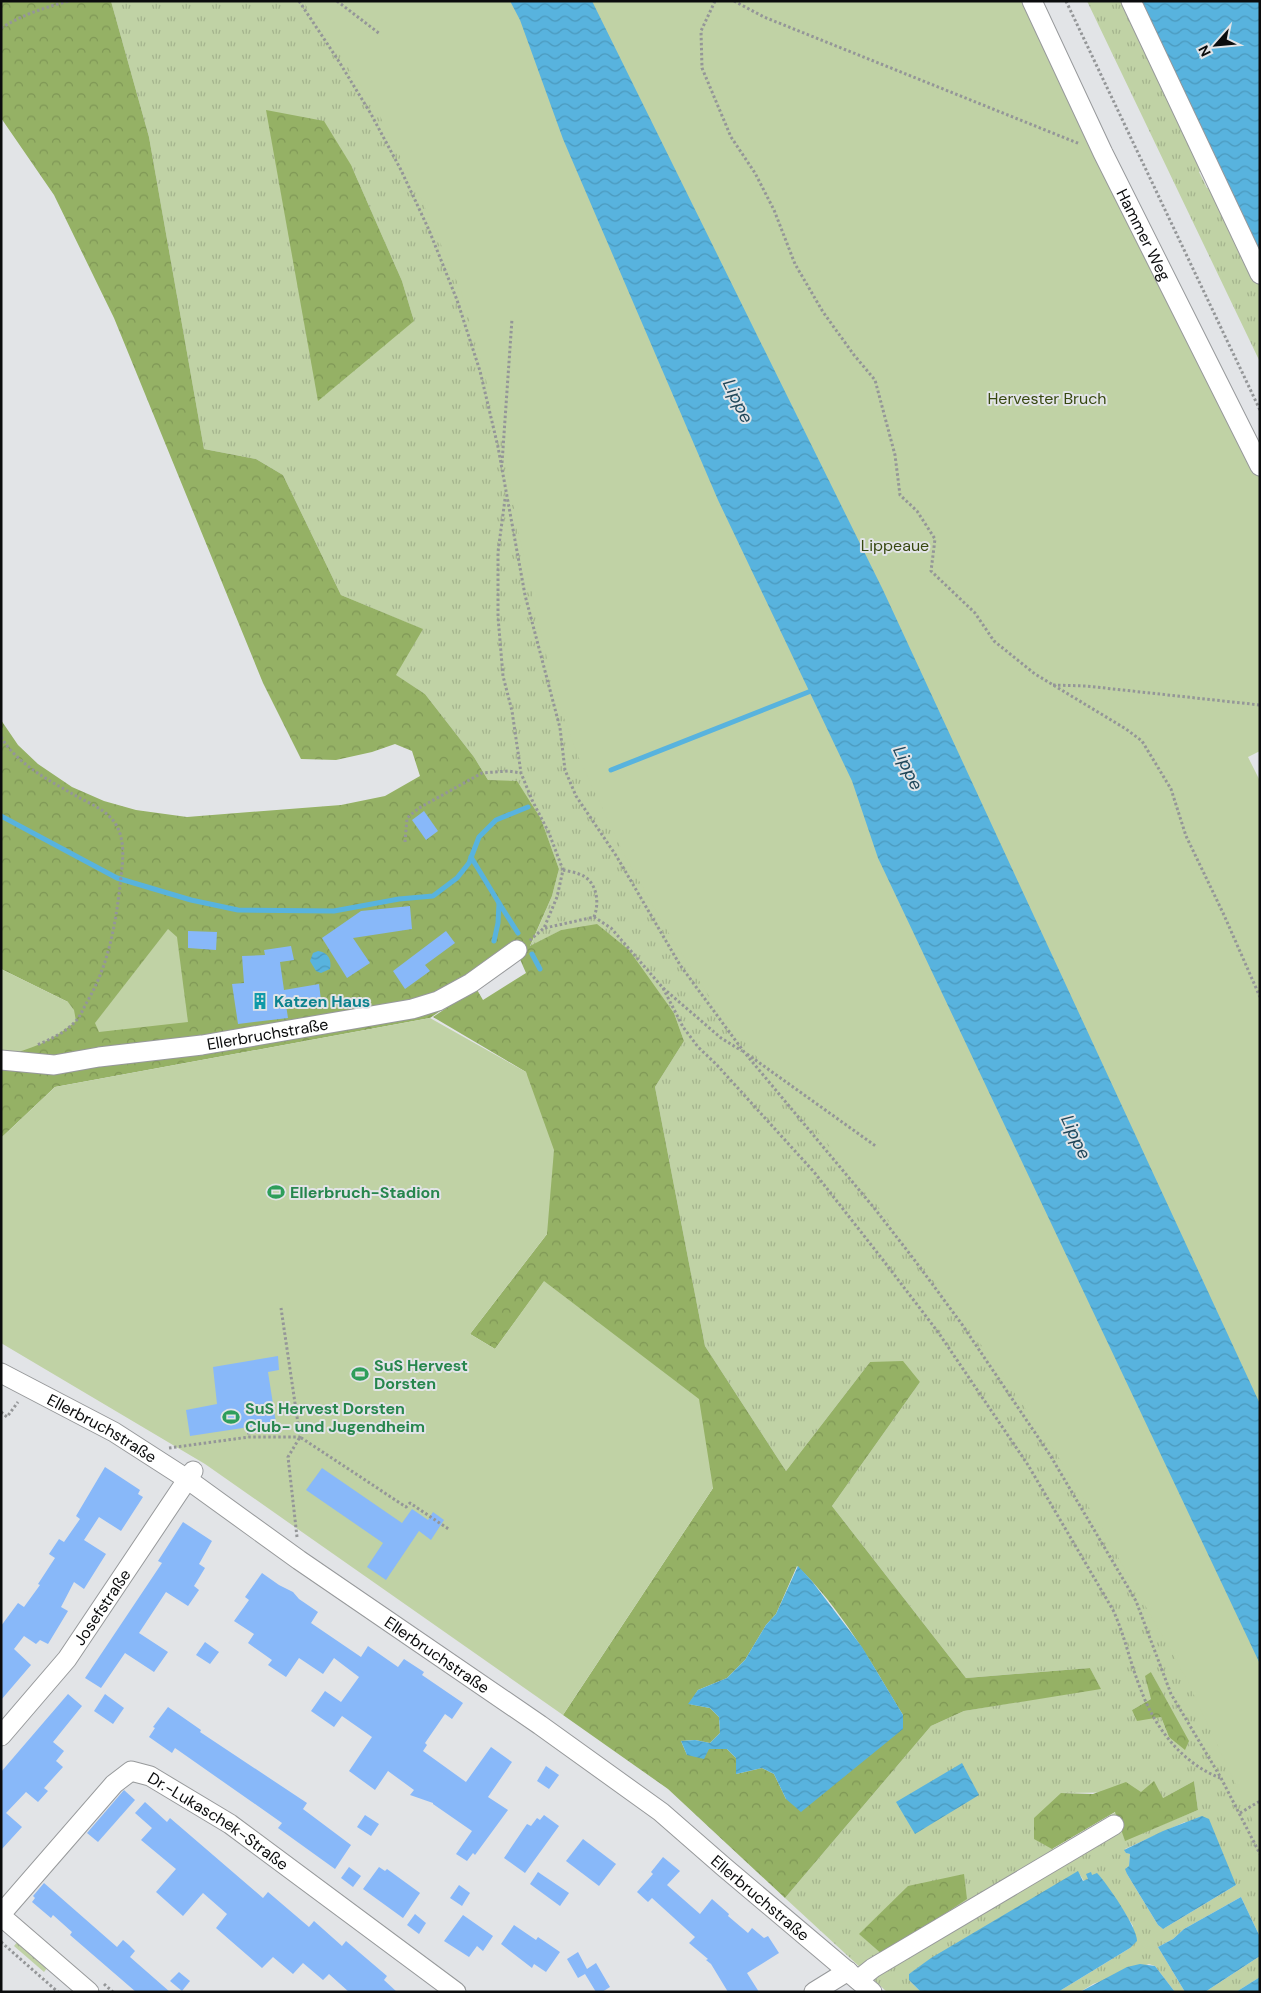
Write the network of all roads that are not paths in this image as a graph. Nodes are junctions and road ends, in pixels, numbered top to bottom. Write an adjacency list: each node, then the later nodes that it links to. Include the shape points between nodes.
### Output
1 (1032, 1): 4 (street, Hammer Weg, via 1103,153)
2 (1131, 1): 3 (street)
3 (1260, 274)
4 (1260, 466)
5 (517, 950): 6 (street, Ellerbruchstraße, via 438,1001 412,1009 202,1045 54,1065)
6 (1, 1060)
7 (1, 1373): 8 (street, Ellerbruchstraße)
8 (190, 1475): 9 (street, Josefstraße, via 67,1659); 12 (street, Ellerbruchstraße, via 299,1560 661,1812)
9 (1, 1736)
10 (1114, 1825): 12 (street, via 873,1968)
11 (1, 1915): 13 (street); 14 (street, Dr.-Lukaschek-Straße, via 114,1784 131,1772 150,1776 230,1824)
12 (853, 1975): 15 (street); 16 (street, Ellerbruchstraße)
13 (89, 1992)
14 (456, 1992)
15 (814, 1992)
16 (872, 1992)

